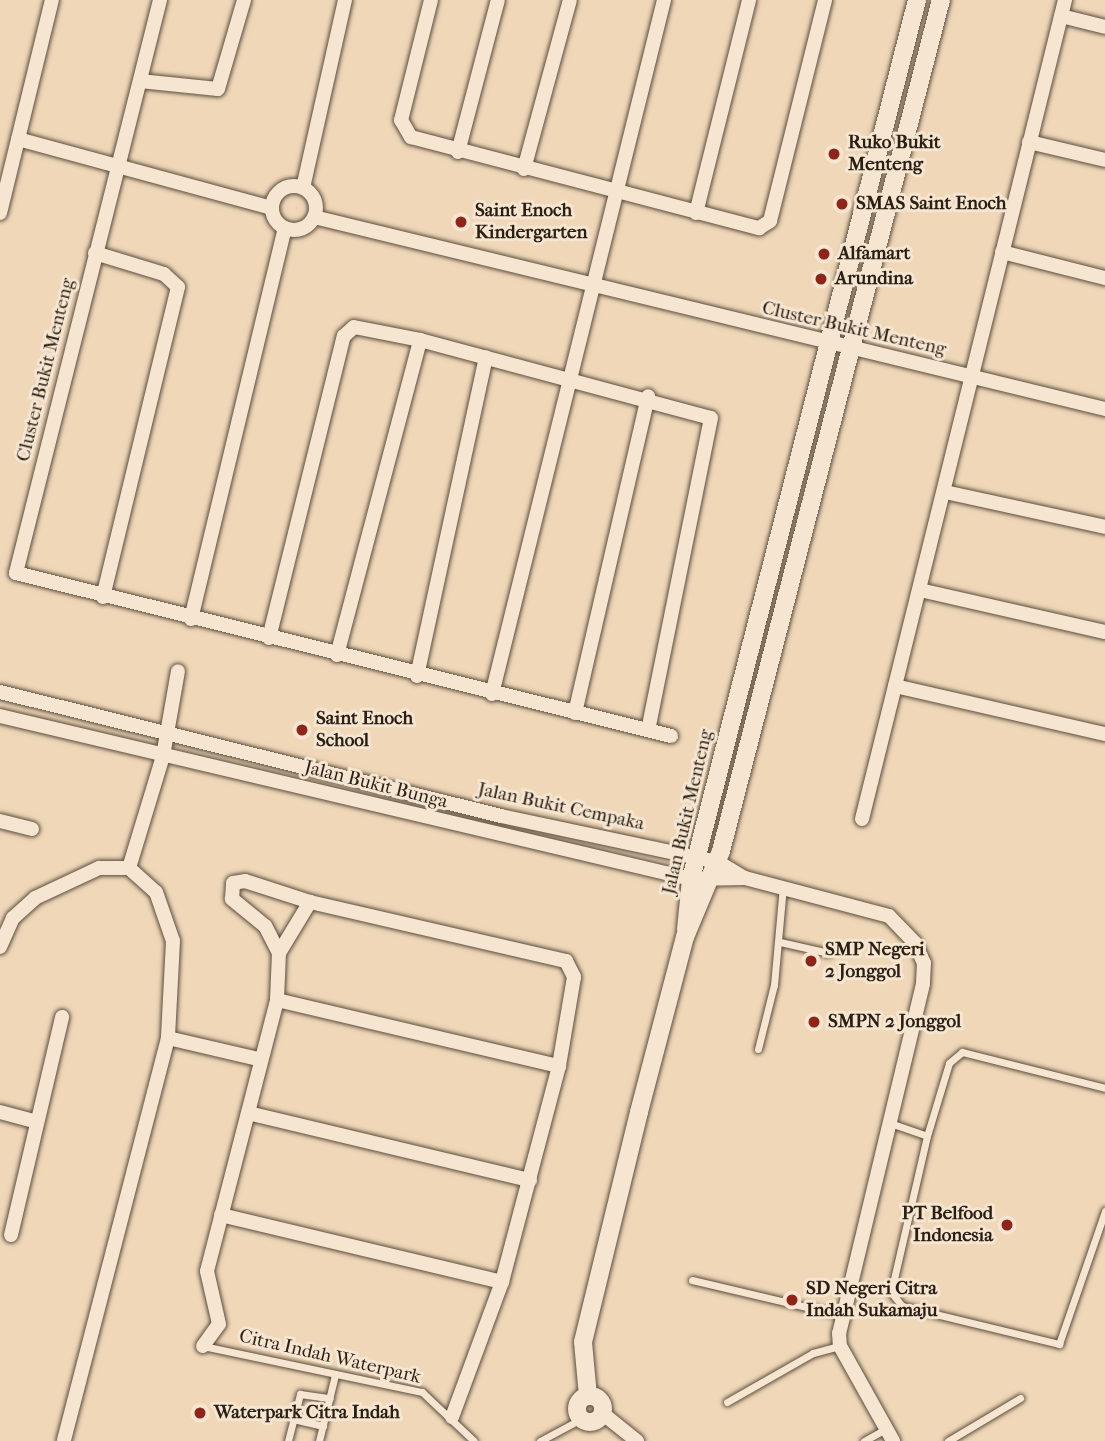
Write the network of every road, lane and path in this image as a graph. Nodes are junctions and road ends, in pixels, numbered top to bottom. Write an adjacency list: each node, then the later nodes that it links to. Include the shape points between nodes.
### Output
1 (51, 0): 17 (street)
2 (160, 0): 16 (street, Cluster Bukit Menteng)
3 (244, 0): 16 (street, via 218,89)
4 (345, 0): 23 (street)
5 (431, 0): 19 (street, via 401,120 411,137)
6 (498, 0): 19 (street)
7 (570, 0): 22 (street)
8 (664, 0): 24 (street)
9 (749, 0): 26 (street)
10 (825, 0): 26 (street, via 769,221 759,228)
11 (916, 0): 35 (street, Jalan Bukit Menteng)
12 (941, 0): 36 (street, Jalan Bukit Menteng)
13 (1065, 0): 14 (street)
14 (1062, 16): 15 (street); 18 (street)
15 (1105, 27)
16 (140, 81): 21 (street, Cluster Bukit Menteng)
17 (18, 139): 21 (street); 27 (street)
18 (1029, 142): 20 (street); 30 (street)
19 (458, 152): 22 (street)
20 (1105, 160)
21 (116, 163): 25 (street); 31 (street, Cluster Bukit Menteng)
22 (524, 169): 24 (street)
23 (303, 188): 25 (street, via 279,193); 28 (street, via 315,201)
24 (619, 192): 26 (street); 33 (street)
25 (272, 208): 29 (street)
26 (696, 212)
27 (0, 213)
28 (314, 217): 29 (street, via 302,229); 33 (street, Cluster Bukit Menteng)
29 (285, 228): 46 (street)
30 (1002, 252): 32 (street); 38 (street)
31 (95, 253): 45 (street, via 164,274 178,288); 45 (street, Cluster Bukit Menteng, via 16,573)
32 (1105, 278)
33 (594, 286): 35 (street, Cluster Bukit Menteng); 39 (street)
34 (420, 340): 37 (street); 48 (street, via 354,327 344,336); 49 (street)
35 (827, 344): 36 (street, Cluster Bukit Menteng); 69 (street, Jalan Bukit Menteng)
36 (850, 349): 38 (street, Cluster Bukit Menteng); 70 (street, Jalan Bukit Menteng)
37 (486, 357): 39 (street); 51 (street)
38 (972, 376): 41 (street, Cluster Bukit Menteng); 42 (street)
39 (568, 377): 40 (street); 54 (street)
40 (648, 396): 55 (street); 57 (street, via 706,413 713,424)
41 (1105, 409)
42 (945, 492): 43 (street); 44 (street)
43 (1105, 527)
44 (920, 590): 47 (street); 52 (street)
45 (103, 597): 46 (street, Cluster Bukit Menteng)
46 (191, 619): 48 (street, Cluster Bukit Menteng)
47 (1105, 632)
48 (269, 638): 49 (street, Cluster Bukit Menteng)
49 (337, 655): 51 (street, Cluster Bukit Menteng)
50 (178, 671): 58 (street)
51 (417, 676): 54 (street, Cluster Bukit Menteng)
52 (895, 686): 59 (street); 65 (street)
53 (0, 692): 58 (street, Jalan Bukit Cempaka)
54 (492, 694): 55 (street, Cluster Bukit Menteng)
55 (575, 713): 57 (street, Cluster Bukit Menteng)
56 (0, 716): 61 (street, Jalan Bukit Bunga)
57 (648, 730): 60 (street, Cluster Bukit Menteng)
58 (167, 732): 61 (street); 62 (street, Jalan Bukit Cempaka)
59 (1105, 734)
60 (670, 736)
61 (163, 756): 63 (street, Jalan Bukit Bunga); 71 (street)
62 (357, 780): 63 (street); 64 (street, Jalan Bukit Cempaka)
63 (353, 799): 68 (street, Jalan Bukit Bunga)
64 (501, 816): 68 (street); 69 (street, Jalan Bukit Cempaka)
65 (862, 819)
66 (0, 821): 67 (street)
67 (32, 829)
68 (497, 835): 73 (street, Jalan Bukit Bunga)
69 (697, 858): 70 (street, Jalan Bukit Cempaka); 73 (street, Jalan Bukit Menteng)
70 (718, 862): 72 (street, Jalan Bukit Cempaka); 74 (street, Jalan Bukit Menteng)
71 (129, 867): 79 (street, via 74,874 35,898 13,918); 84 (street, via 156,892 168,916 176,989)
72 (745, 878): 74 (street, Jalan Bukit Bunga); 75 (street, Jalan Bukit Cempaka)
73 (691, 879): 74 (street, Jalan Bukit Bunga); 77 (street, Jalan Bukit Menteng)
74 (712, 882): 77 (street, Jalan Bukit Menteng)
75 (783, 885): 78 (lane); 92 (street, Jalan Bukit Cempaka, via 889,916 924,962)
76 (310, 902): 80 (street); 80 (street, via 246,881 233,883 232,899 265,926); 87 (street, via 566,961 574,977)
77 (685, 937): 104 (street, via 583,1342)
78 (780, 942): 81 (lane); 85 (lane)
79 (0, 947)
80 (279, 953): 82 (street)
81 (829, 953)
82 (277, 1000): 86 (street); 87 (street)
83 (62, 1017): 91 (street)
84 (168, 1038): 86 (street); 115 (street)
85 (758, 1049)
86 (258, 1059): 90 (street)
87 (559, 1066): 94 (street)
88 (1105, 1088): 93 (lane, via 962,1052 948,1063)
89 (0, 1112): 91 (street)
90 (248, 1113): 94 (street); 96 (street)
91 (33, 1121): 97 (street)
92 (890, 1123): 93 (lane); 100 (street, Jalan Bukit Cempaka)
93 (927, 1136): 95 (lane, via 891,1292 902,1306 1059,1344)
94 (530, 1180): 99 (street)
95 (1105, 1211)
96 (221, 1215): 99 (street); 101 (street, via 207,1271 219,1324)
97 (11, 1235)
98 (692, 1280): 100 (lane)
99 (502, 1282): 109 (street)
100 (840, 1315): 102 (street, Jalan Bukit Cempaka)
101 (203, 1346): 103 (lane, Citra Indah Waterpark)
102 (839, 1346): 107 (lane, via 813,1353); 113 (street)
103 (335, 1375): 105 (lane); 109 (lane, Citra Indah Waterpark, via 422,1392)
104 (588, 1396): 108 (street, via 599,1401); 111 (street, via 577,1408)
105 (330, 1398): 110 (lane, via 300,1394); 112 (lane)
106 (1020, 1398): 122 (lane)
107 (727, 1402)
108 (602, 1413): 111 (street, via 593,1422); 120 (street)
109 (452, 1418): 118 (lane, Citra Indah Waterpark)
110 (293, 1419): 112 (lane); 114 (lane)
111 (581, 1419): 119 (lane)
112 (323, 1426): 117 (lane)
113 (890, 1435): 121 (lane)
114 (288, 1440): 116 (lane)
115 (64, 1441)
116 (299, 1441)
117 (319, 1441)
118 (474, 1441)
119 (540, 1441)
120 (637, 1441)
121 (864, 1441)
122 (948, 1441)

